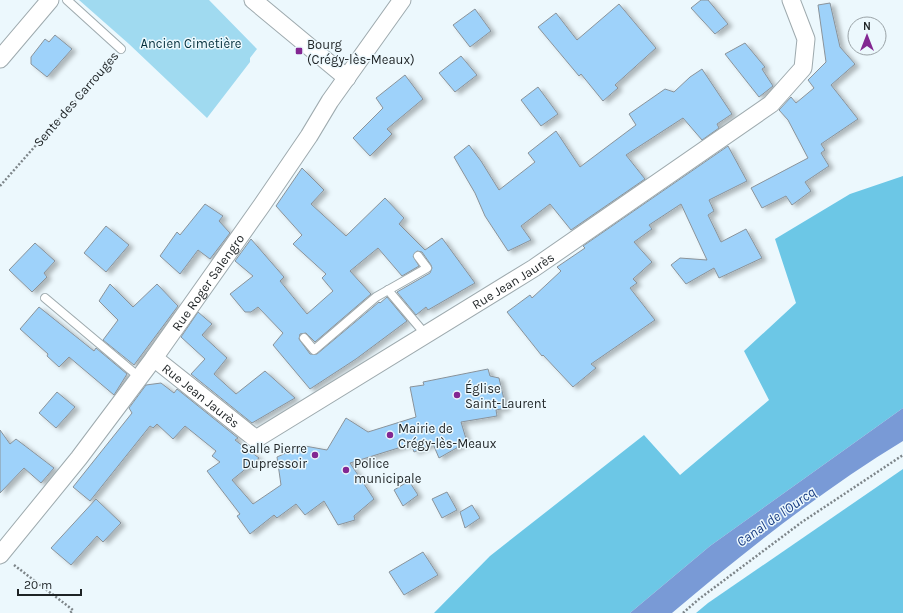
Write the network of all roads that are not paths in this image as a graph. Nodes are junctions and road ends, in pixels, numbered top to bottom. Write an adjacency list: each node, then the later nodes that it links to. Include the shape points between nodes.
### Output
1 (50, 0): 7 (street)
2 (67, 0): 6 (lane, Sente des Carrouges)
3 (253, 0): 8 (street)
4 (402, 0): 8 (street, Rue Roger Salengro)
5 (792, 0): 12 (street, Rue Jean Jaurès, via 806,39 803,68 771,104 534,268)
6 (121, 49)
7 (0, 59)
8 (347, 78): 14 (street, Rue Roger Salengro, via 262,205)
9 (418, 256): 10 (lane, via 427,268)
10 (388, 290): 12 (lane); 13 (lane, via 376,297 314,350)
11 (45, 298): 15 (lane)
12 (426, 335): 14 (street, Rue Jean Jaurès, via 256,439)
13 (304, 338)
14 (154, 358): 15 (street, Rue Roger Salengro)
15 (139, 377): 16 (street, Rue Roger Salengro)
16 (6, 559)

